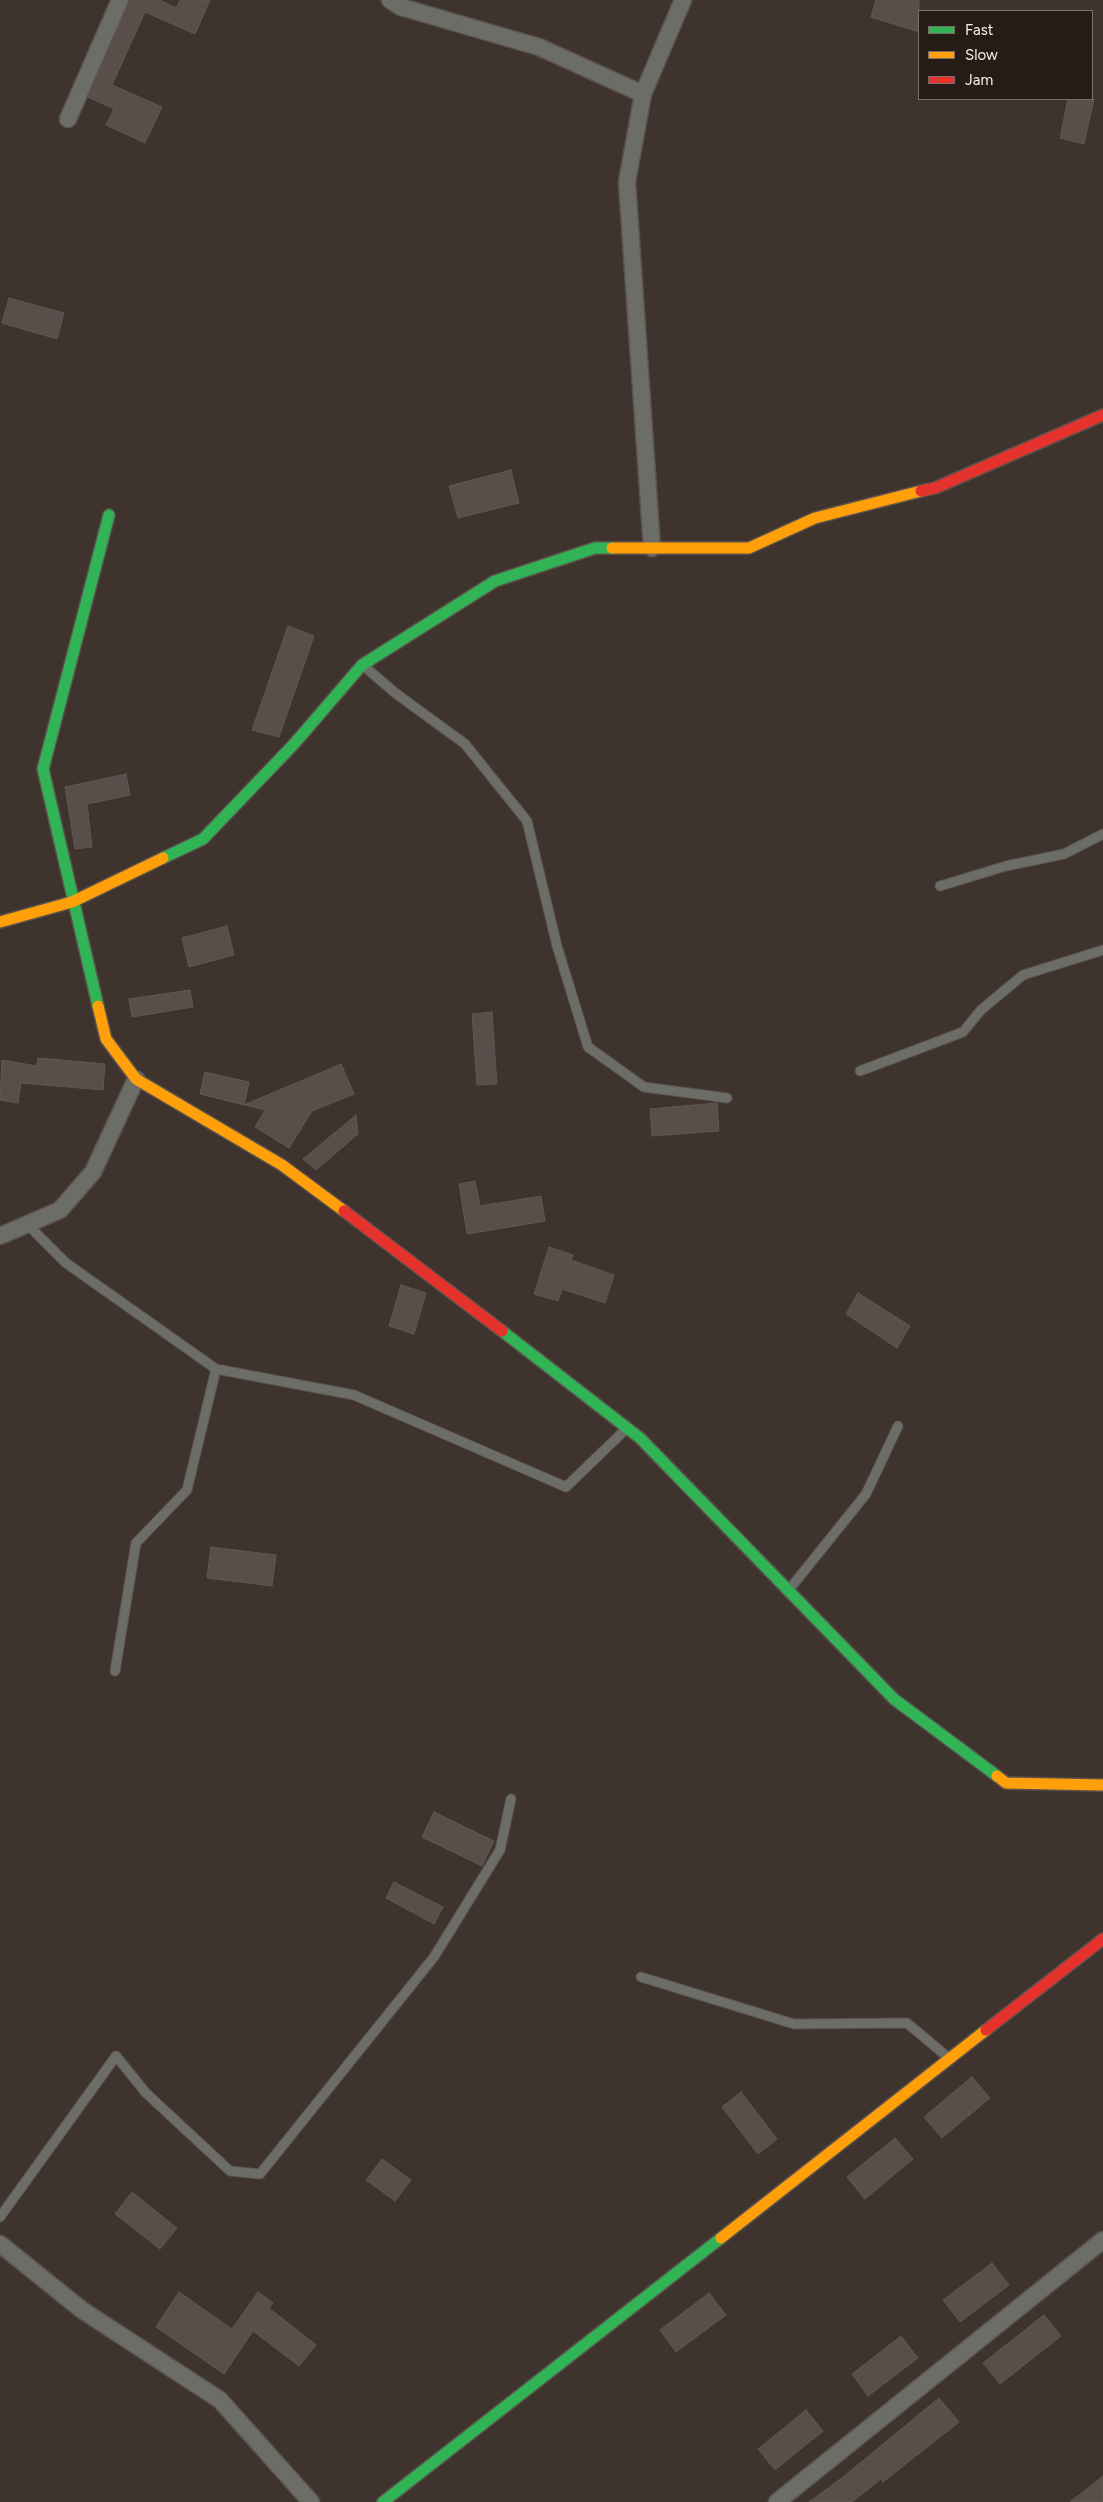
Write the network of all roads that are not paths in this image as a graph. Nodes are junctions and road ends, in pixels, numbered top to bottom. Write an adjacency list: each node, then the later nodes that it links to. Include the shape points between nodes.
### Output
1 (120, 0): 5 (street)
2 (390, 0): 4 (street, via 402,7 539,47)
3 (683, 0): 4 (street)
4 (643, 94): 8 (street, via 627,182)
5 (68, 119)
6 (1103, 416): 8 (street, via 935,488 815,518 749,548)
7 (109, 515): 12 (street, via 43,769)
8 (652, 548): 9 (street, via 595,548 495,581)
9 (362, 664): 12 (street, via 294,744 203,839); 17 (lane, via 465,744 527,821 557,946 588,1047 644,1087)
10 (1103, 834): 11 (lane, via 1064,854 1006,866)
11 (940, 886)
12 (72, 902): 13 (street); 16 (street, via 106,1039)
13 (0, 922)
14 (1103, 950): 15 (lane, via 1023,975 982,1010 963,1032)
15 (860, 1070)
16 (136, 1079): 18 (street, via 93,1172 60,1210); 22 (street, via 282,1165)
17 (727, 1098)
18 (28, 1225): 19 (street); 20 (lane, via 66,1263)
19 (1, 1231)
20 (216, 1368): 22 (lane, via 354,1395 566,1487); 24 (lane, via 187,1490 136,1543)
21 (898, 1426): 23 (lane, via 866,1494)
22 (626, 1428): 23 (street, via 640,1438)
23 (788, 1591): 25 (street, via 894,1700 1006,1783)
24 (115, 1671)
25 (1103, 1785)
26 (511, 1800): 30 (lane, via 500,1850 434,1957 260,2174 230,2171 146,2093 116,2056)
27 (1103, 1939): 29 (street)
28 (641, 1977): 29 (lane, via 794,2024 907,2023)
29 (950, 2059): 34 (street)
30 (0, 2217)
31 (1103, 2240): 35 (street)
32 (0, 2244): 33 (street, via 82,2310 220,2400)
33 (303, 2499)
34 (383, 2502)
35 (777, 2502)

